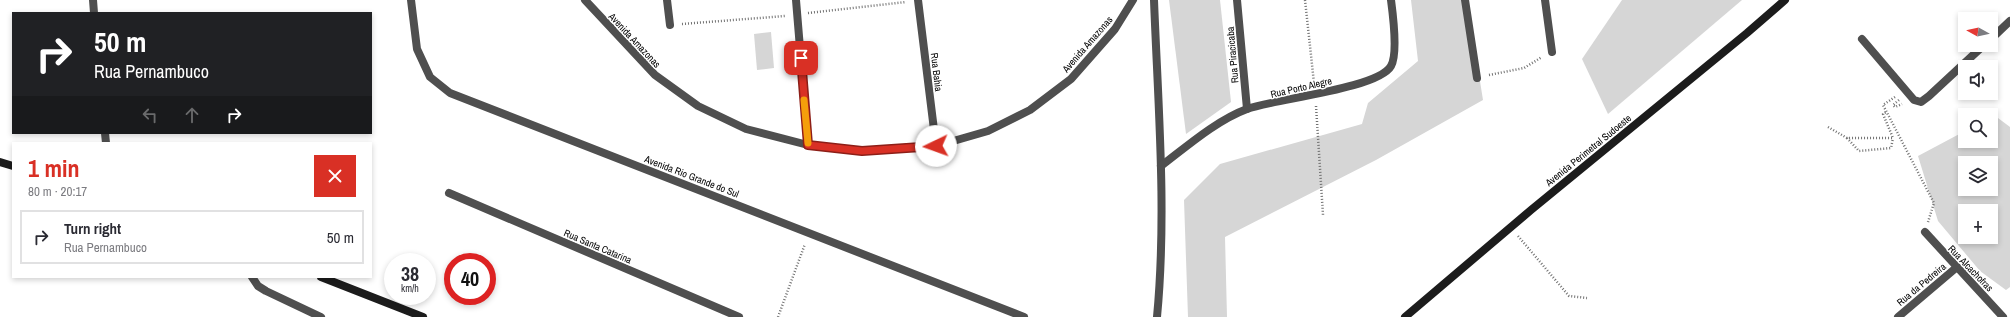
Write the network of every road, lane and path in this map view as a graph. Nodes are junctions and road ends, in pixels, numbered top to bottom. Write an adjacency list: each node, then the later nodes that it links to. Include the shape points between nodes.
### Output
1 (93, 0): 14 (street)
2 (411, 0): 37 (street, Avenida Rio Grande do Sul, via 417,49 430,76 450,93)
3 (585, 0): 30 (street, Avenida Amazonas, via 654,75 698,106 746,129)
4 (667, 0): 16 (street)
5 (796, 0): 30 (street)
6 (918, 0): 31 (street, Rua Bahia)
7 (1133, 0): 31 (street, Avenida Amazonas, via 1115,29 1071,79 1030,110 988,131)
8 (1154, 0): 34 (street)
9 (1237, 0): 25 (street, Rua Piracicaba)
10 (1391, 0): 25 (street, Rua Porto Alegre, via 1393,58 1386,72 1367,81 1316,95)
11 (1465, 0): 21 (street)
12 (1545, 0): 19 (street)
13 (1781, 2): 49 (main road, Avenida Perimetral Sudoeste)
14 (94, 12)
15 (2010, 21): 17 (street)
16 (670, 25)
17 (1998, 32)
18 (1862, 38): 24 (street)
19 (1552, 52): 21 (path, via 1524,68)
20 (1976, 52): 24 (street, via 1929,96 1921,102)
21 (1477, 78)
22 (1905, 94): 24 (path, via 1893,105 1895,107)
23 (1896, 96): 26 (path, via 1883,105)
24 (1914, 100)
25 (1247, 109): 34 (street, Rua Porto Alegre)
26 (1886, 112): 29 (path, via 1883,114); 36 (path, via 1934,203)
27 (1828, 127): 28 (path)
28 (1847, 138): 29 (path); 29 (path, via 1859,151 1891,148)
29 (1893, 138)
30 (808, 145): 31 (street, Avenida Amazonas, via 862,151)
31 (936, 146)
32 (0, 162): 33 (main road)
33 (12, 166)
34 (1160, 166): 48 (street, via 1161,270)
35 (449, 193): 45 (street, Rua Santa Catarina)
36 (1925, 232): 39 (street, Rua Alcachofras)
37 (810, 233): 46 (path); 47 (street, Avenida Rio Grande do Sul)
38 (1522, 233): 42 (path, via 1518,237 1569,296)
39 (1957, 267): 50 (street, Rua da Pedreira); 51 (street, Rua Alcachofras)
40 (253, 278): 43 (street, via 258,286 266,291)
41 (325, 278): 44 (main road)
42 (1587, 298)
43 (321, 317)
44 (423, 317)
45 (739, 317)
46 (778, 317)
47 (1024, 317)
48 (1156, 317)
49 (1405, 317)
50 (1898, 317)
51 (2003, 317)

